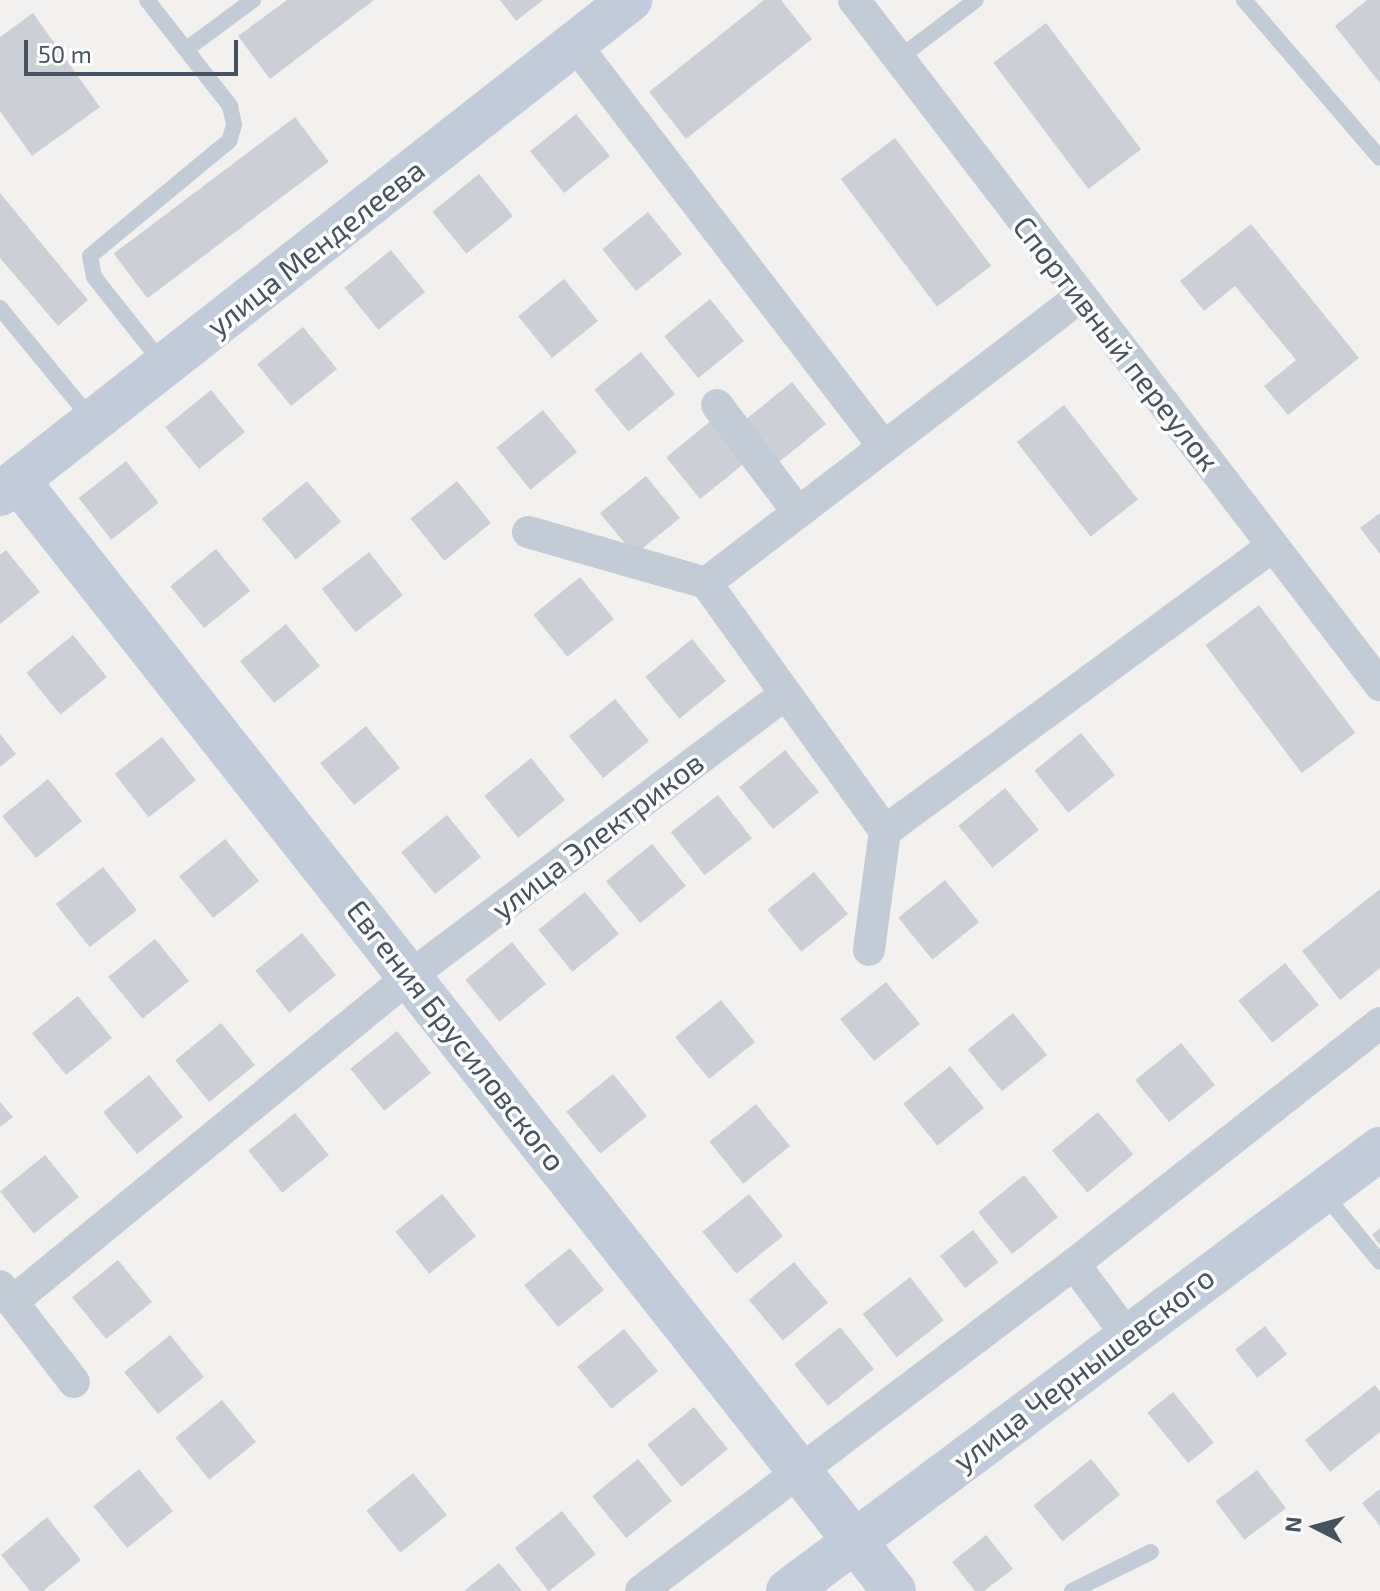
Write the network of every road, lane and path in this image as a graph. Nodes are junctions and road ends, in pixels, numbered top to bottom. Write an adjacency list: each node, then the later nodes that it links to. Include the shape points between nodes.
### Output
1 (147, 0): 8 (lane)
2 (253, 0): 8 (lane)
3 (630, 0): 7 (street, улица Менделеева)
4 (854, 0): 9 (street, Спортивный переулок)
5 (976, 0): 9 (lane)
6 (1244, 0): 10 (lane)
7 (574, 43): 13 (street, улица Менделеева); 16 (street)
8 (188, 48): 13 (lane, via 230,106 234,125 229,141 90,256 94,277)
9 (899, 58): 11 (street, Спортивный переулок)
10 (1380, 158)
11 (1081, 296): 16 (street); 20 (street, Спортивный переулок)
12 (0, 308): 15 (lane)
13 (164, 366): 15 (street, улица Менделеева)
14 (717, 405): 18 (street)
15 (93, 421): 17 (street, улица Менделеева)
16 (884, 447): 18 (street)
17 (9, 488): 26 (street, Евгения Брусиловского)
18 (798, 512): 21 (street)
19 (528, 532): 21 (street)
20 (1273, 546): 22 (street, Спортивный переулок); 24 (street)
21 (706, 583): 23 (street)
22 (1380, 685)
23 (784, 695): 24 (street); 26 (street, улица Электриков)
24 (885, 831): 25 (street)
25 (869, 950)
26 (410, 976): 32 (street, улица Электриков); 35 (street, Евгения Брусиловского)
27 (1380, 1023): 31 (street)
28 (1380, 1149): 29 (street, улица Чернышевского)
29 (1320, 1189): 30 (lane); 33 (street, улица Чернышевского)
30 (1380, 1262)
31 (1074, 1264): 33 (street); 35 (street)
32 (6, 1294): 34 (street)
33 (1127, 1335): 36 (street, улица Чернышевского)
34 (74, 1382)
35 (800, 1470): 36 (street, Евгения Брусиловского); 38 (street)
36 (853, 1542): 39 (street, улица Чернышевского); 40 (street, Евгения Брусиловского)
37 (1151, 1552): 41 (lane)
38 (641, 1591)
39 (788, 1591)
40 (894, 1591)
41 (1072, 1591)

